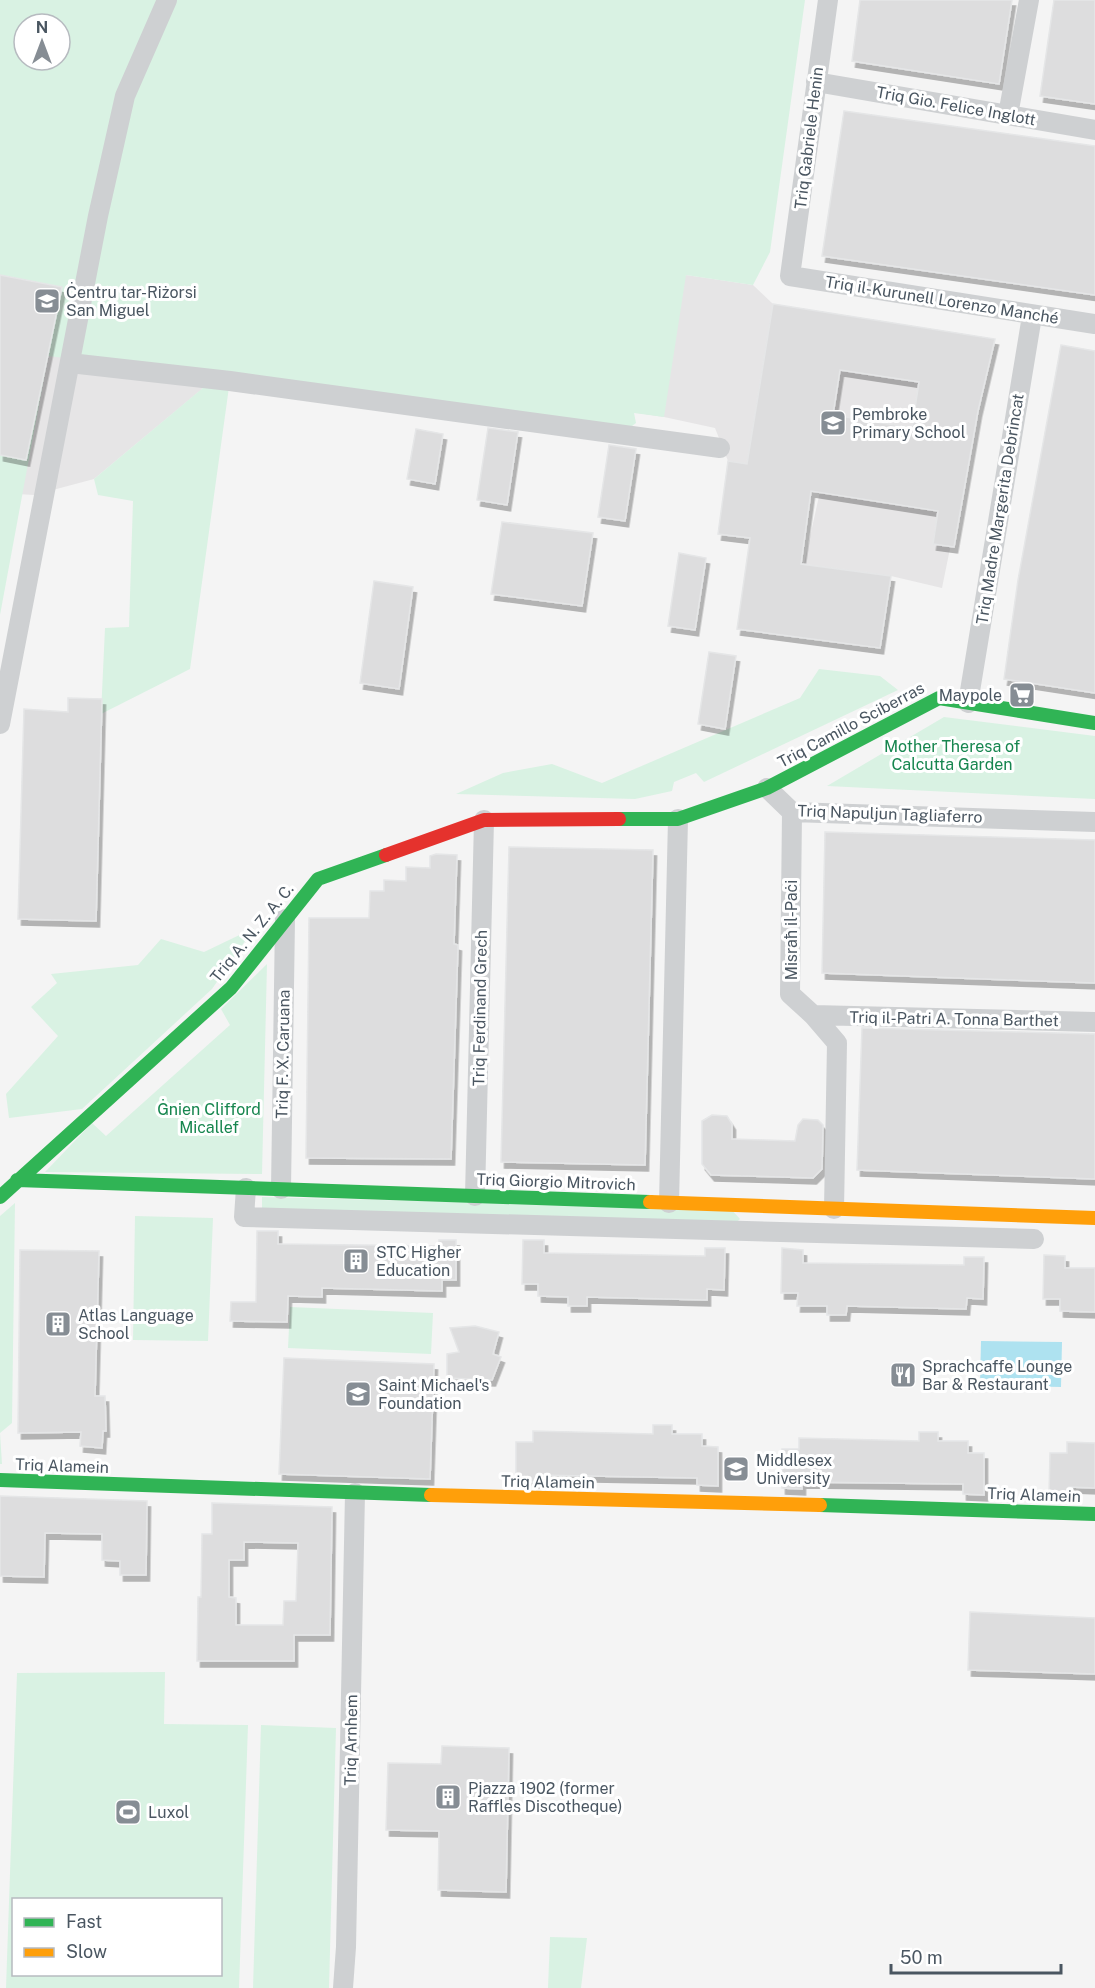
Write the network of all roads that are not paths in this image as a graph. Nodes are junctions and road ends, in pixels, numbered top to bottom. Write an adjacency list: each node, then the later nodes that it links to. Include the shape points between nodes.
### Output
1 (167, 0): 10 (street, via 125,96)
2 (828, 0): 4 (street, Triq Gabriele Henin)
3 (1029, 0): 5 (street)
4 (816, 82): 5 (street, Triq Gio. Felice Inglott); 7 (street, Triq Gabriele Henin)
5 (1008, 114): 6 (street, Triq Gio. Felice Inglott)
6 (1095, 130)
7 (790, 276): 8 (street, Triq il-Kurunell Lorenzo Manché)
8 (1032, 316): 9 (street, Triq il-Kurunell Lorenzo Manché); 12 (street, Triq Madre Margerita Debrincat)
9 (1095, 324)
10 (70, 363): 11 (street); 14 (street)
11 (720, 448)
12 (968, 703): 13 (street, Triq Camillo Sciberras); 15 (street, Triq Camillo Sciberras, via 939,698)
13 (1095, 723)
14 (0, 724)
15 (767, 788): 16 (street, Triq Napuljun Tagliaferro); 17 (street)
16 (792, 812): 19 (street, Triq Napuljun Tagliaferro); 21 (street, Misraħ il-Paċi, via 790,994)
17 (678, 819): 18 (street); 28 (street)
18 (484, 820): 20 (street, Triq A. N. Z. A. C., via 318,879); 26 (street, Triq Ferdinand Grech)
19 (1095, 822)
20 (285, 919): 23 (street, Triq A. N. Z. A. C., via 231,988); 25 (street, Triq F. X. Caruana)
21 (813, 1015): 22 (street, Triq il-Patri A. Tonna Barthet); 29 (street, Misraħ il-Paċi, via 837,1043)
22 (1095, 1022)
23 (17, 1180): 24 (street, Triq Giorgio Mitrovich); 27 (street, Triq A. N. Z. A. C.)
24 (246, 1188): 25 (street, Triq Giorgio Mitrovich); 31 (street, via 244,1217)
25 (281, 1189): 26 (street, Triq Giorgio Mitrovich)
26 (475, 1196): 28 (street, Triq Giorgio Mitrovich)
27 (0, 1197)
28 (669, 1203): 29 (street, Triq Giorgio Mitrovich)
29 (834, 1209): 30 (street, Triq Giorgio Mitrovich)
30 (1095, 1218)
31 (1034, 1239)
32 (0, 1480): 33 (street, Triq Alamein)
33 (355, 1493): 34 (street, Triq Alamein); 35 (street, Triq Arnhem)
34 (1095, 1514)
35 (343, 1988)

